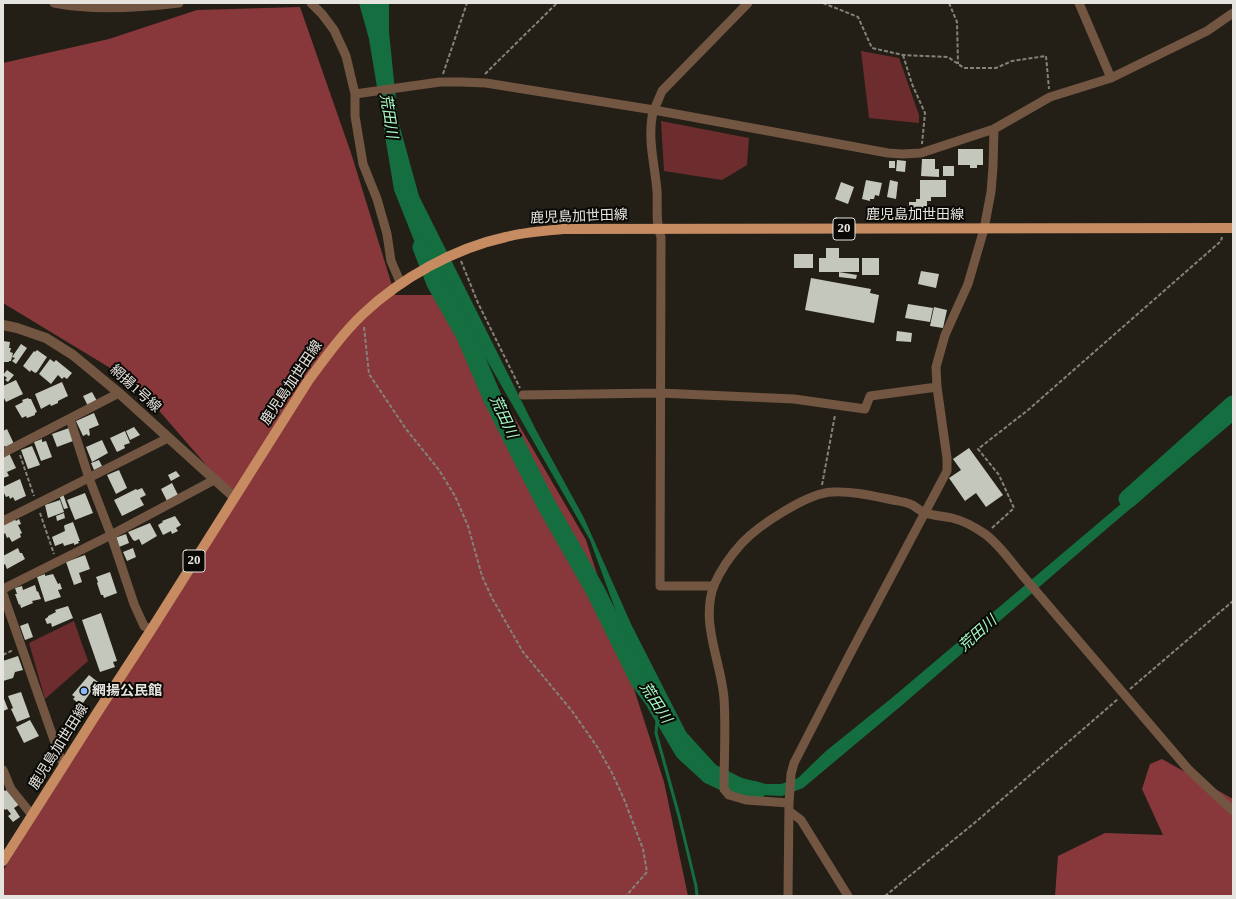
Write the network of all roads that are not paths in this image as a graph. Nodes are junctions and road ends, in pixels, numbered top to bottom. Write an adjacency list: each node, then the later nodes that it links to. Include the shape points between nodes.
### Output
1 (54, 3): 2 (street, via 99,8)
2 (179, 3)
3 (311, 3): 8 (street, via 334,30 346,56)
4 (748, 3): 9 (street, via 662,91)
5 (1079, 3): 7 (street)
6 (1233, 14): 7 (street, via 1206,31)
7 (1111, 78): 10 (street, via 1050,97)
8 (355, 94): 9 (street, via 440,82 476,83); 14 (street, via 355,116 364,164 377,199 392,261)
9 (654, 110): 10 (street, via 902,154 921,152); 12 (street, via 651,133)
10 (994, 129): 13 (street, via 991,192)
11 (1229, 228): 13 (main road, 鹿児島加世田線 / 20)
12 (658, 229): 13 (main road, 鹿児島加世田線 / 20); 14 (main road, 鹿児島加世田線 / 20, via 563,229 527,232 458,252); 18 (street, via 661,237)
13 (984, 229): 16 (street, via 968,284 945,335 936,367)
14 (401, 284): 25 (main road, 鹿児島加世田線 / 20, via 364,314 335,344)
15 (3, 325): 17 (street, 網揚1号線, via 35,334 59,346 74,355)
16 (937, 387): 18 (street, via 870,396 865,409 794,400); 26 (street, via 947,471)
17 (119, 393): 20 (street); 21 (street, 網揚1号線)
18 (660, 393): 19 (street); 29 (street, via 660,586)
19 (523, 395)
20 (70, 419): 22 (street); 23 (street)
21 (168, 438): 23 (street); 24 (street, 網揚1号線)
22 (3, 453)
23 (90, 478): 27 (street); 28 (street)
24 (214, 480): 25 (street, 網揚1号線); 28 (street)
25 (234, 497): 32 (main road, 鹿児島加世田線 / 20)
26 (924, 513): 29 (street, via 912,504 874,496 842,492 821,494 790,509 743,542 726,562); 35 (street, via 794,764); 36 (street, via 960,520 986,534 1188,769)
27 (3, 520)
28 (111, 535): 30 (street); 32 (street, via 134,604 144,626)
29 (714, 586): 35 (street, via 710,625 724,699 724,789 728,795 746,800)
30 (3, 589)
31 (3, 594): 33 (street)
32 (151, 630): 33 (main road, 鹿児島加世田線 / 20)
33 (64, 765): 37 (main road, 鹿児島加世田線 / 20)
34 (3, 770): 37 (street, via 11,789)
35 (789, 805): 39 (street); 40 (street)
36 (1233, 811)
37 (32, 815): 38 (main road, 鹿児島加世田線 / 20)
38 (4, 857)
39 (788, 896)
40 (848, 896)

